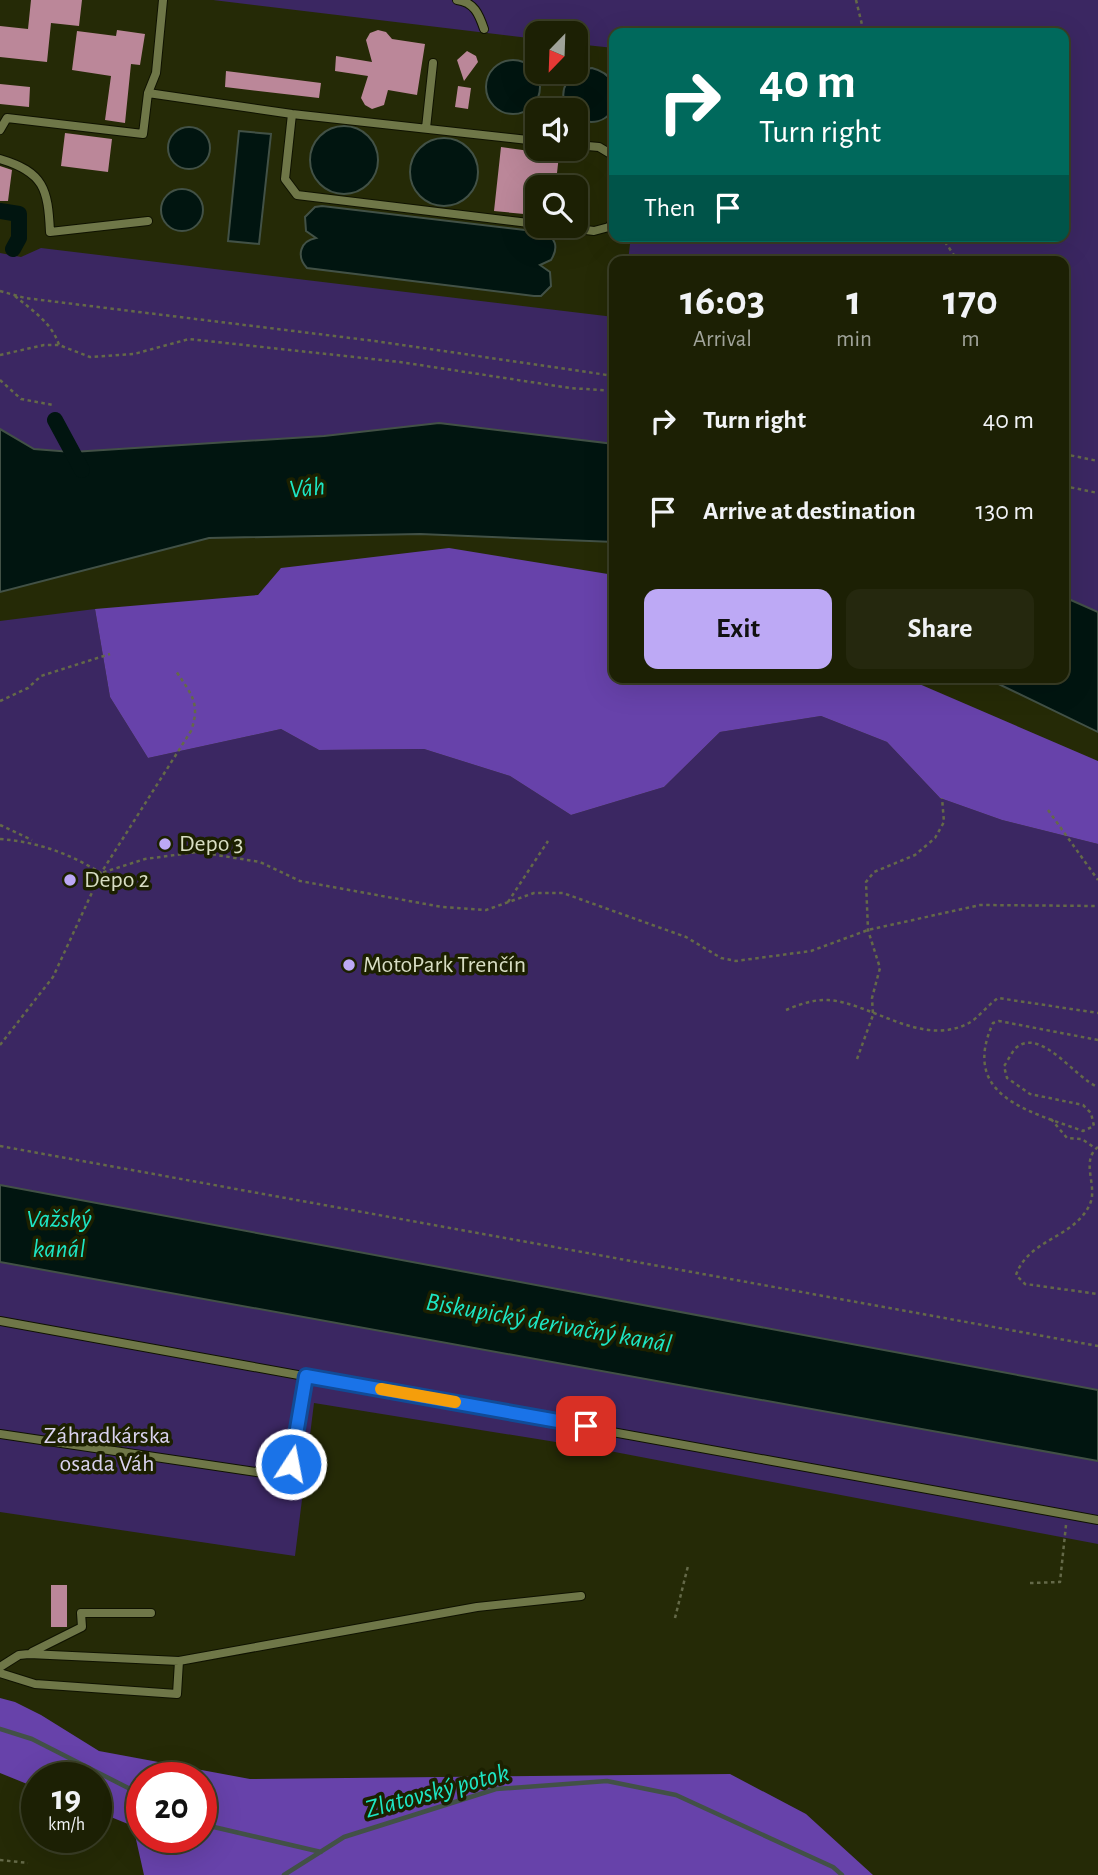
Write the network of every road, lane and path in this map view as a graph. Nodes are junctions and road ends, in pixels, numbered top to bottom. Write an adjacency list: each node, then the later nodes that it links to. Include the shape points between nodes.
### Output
1 (163, 0): 7 (lane, via 156,73)
2 (457, 0): 5 (lane, via 467,1 479,13)
3 (856, 0): 4 (path)
4 (863, 28)
5 (484, 29)
6 (433, 63): 9 (lane)
7 (148, 93): 8 (lane); 10 (lane, via 143,134 7,118)
8 (292, 114): 9 (lane); 16 (lane, via 285,178 297,195)
9 (426, 128): 11 (lane)
10 (0, 130)
11 (525, 140)
12 (588, 146): 13 (lane)
13 (609, 153)
14 (0, 159): 15 (lane, via 37,177 49,196 50,232)
15 (148, 221)
16 (525, 223)
17 (609, 227): 18 (lane)
18 (588, 230)
19 (0, 291): 20 (path)
20 (13, 294): 21 (path, via 42,318); 23 (path)
21 (59, 345): 22 (path); 25 (path, via 90,357 134,354 189,339)
22 (0, 355)
23 (609, 375)
24 (0, 380): 26 (path, via 21,400)
25 (609, 391)
26 (53, 405)
27 (1069, 455): 28 (path)
28 (1098, 461)
29 (1069, 487): 30 (path)
30 (1098, 493)
31 (110, 654): 33 (path, via 41,676)
32 (176, 671): 40 (path, via 193,697 197,713 191,730)
33 (0, 701)
34 (942, 798): 44 (path, via 944,822 935,838 915,855 874,872 866,882)
35 (1048, 810): 41 (path)
36 (0, 825): 39 (path)
37 (0, 839): 39 (path)
38 (548, 841): 42 (path)
39 (35, 842): 40 (path)
40 (101, 873): 42 (path, via 145,859 198,852 260,862 300,881 402,902 486,909); 49 (path, via 53,977)
41 (1098, 880)
42 (508, 902): 44 (path, via 534,893 563,894 674,932 720,958 736,961 811,951)
43 (1098, 906): 44 (path, via 980,905)
44 (867, 930): 47 (path, via 880,968)
45 (786, 1010): 47 (path, via 828,1000)
46 (1098, 1013): 47 (path, via 998,998 970,1023 953,1028 923,1029)
47 (873, 1015): 50 (path)
48 (1098, 1040): 52 (path, via 993,1023 984,1056 984,1071 991,1085 1009,1102)
49 (0, 1045)
50 (857, 1059)
51 (1098, 1087): 52 (path, via 1084,1081 1045,1045 1029,1042 1016,1047 1004,1066 1007,1078 1038,1097 1083,1105 1094,1126 1083,1131)
52 (1051, 1119): 54 (path, via 1067,1138)
53 (0, 1146): 57 (path)
54 (1097, 1147): 55 (path, via 1088,1164 1091,1202 1076,1226 1027,1254 1016,1275 1025,1284)
55 (1098, 1294)
56 (0, 1321): 58 (lane)
57 (1098, 1346)
58 (306, 1376): 59 (lane, via 291,1464 283,1472 263,1473); 60 (lane)
59 (0, 1434)
60 (1068, 1514): 61 (lane); 63 (path, via 1060,1582)
61 (1098, 1520)
62 (688, 1566): 66 (path)
63 (1030, 1583)
64 (581, 1596): 68 (lane, via 477,1607)
65 (151, 1613): 67 (lane, via 81,1613 82,1627)
66 (675, 1618)
67 (29, 1654): 68 (lane); 69 (lane)
68 (179, 1661): 70 (lane, via 177,1694 35,1684)
69 (0, 1667)
70 (0, 1673)
71 (0, 1860): 72 (path)
72 (28, 1863)

